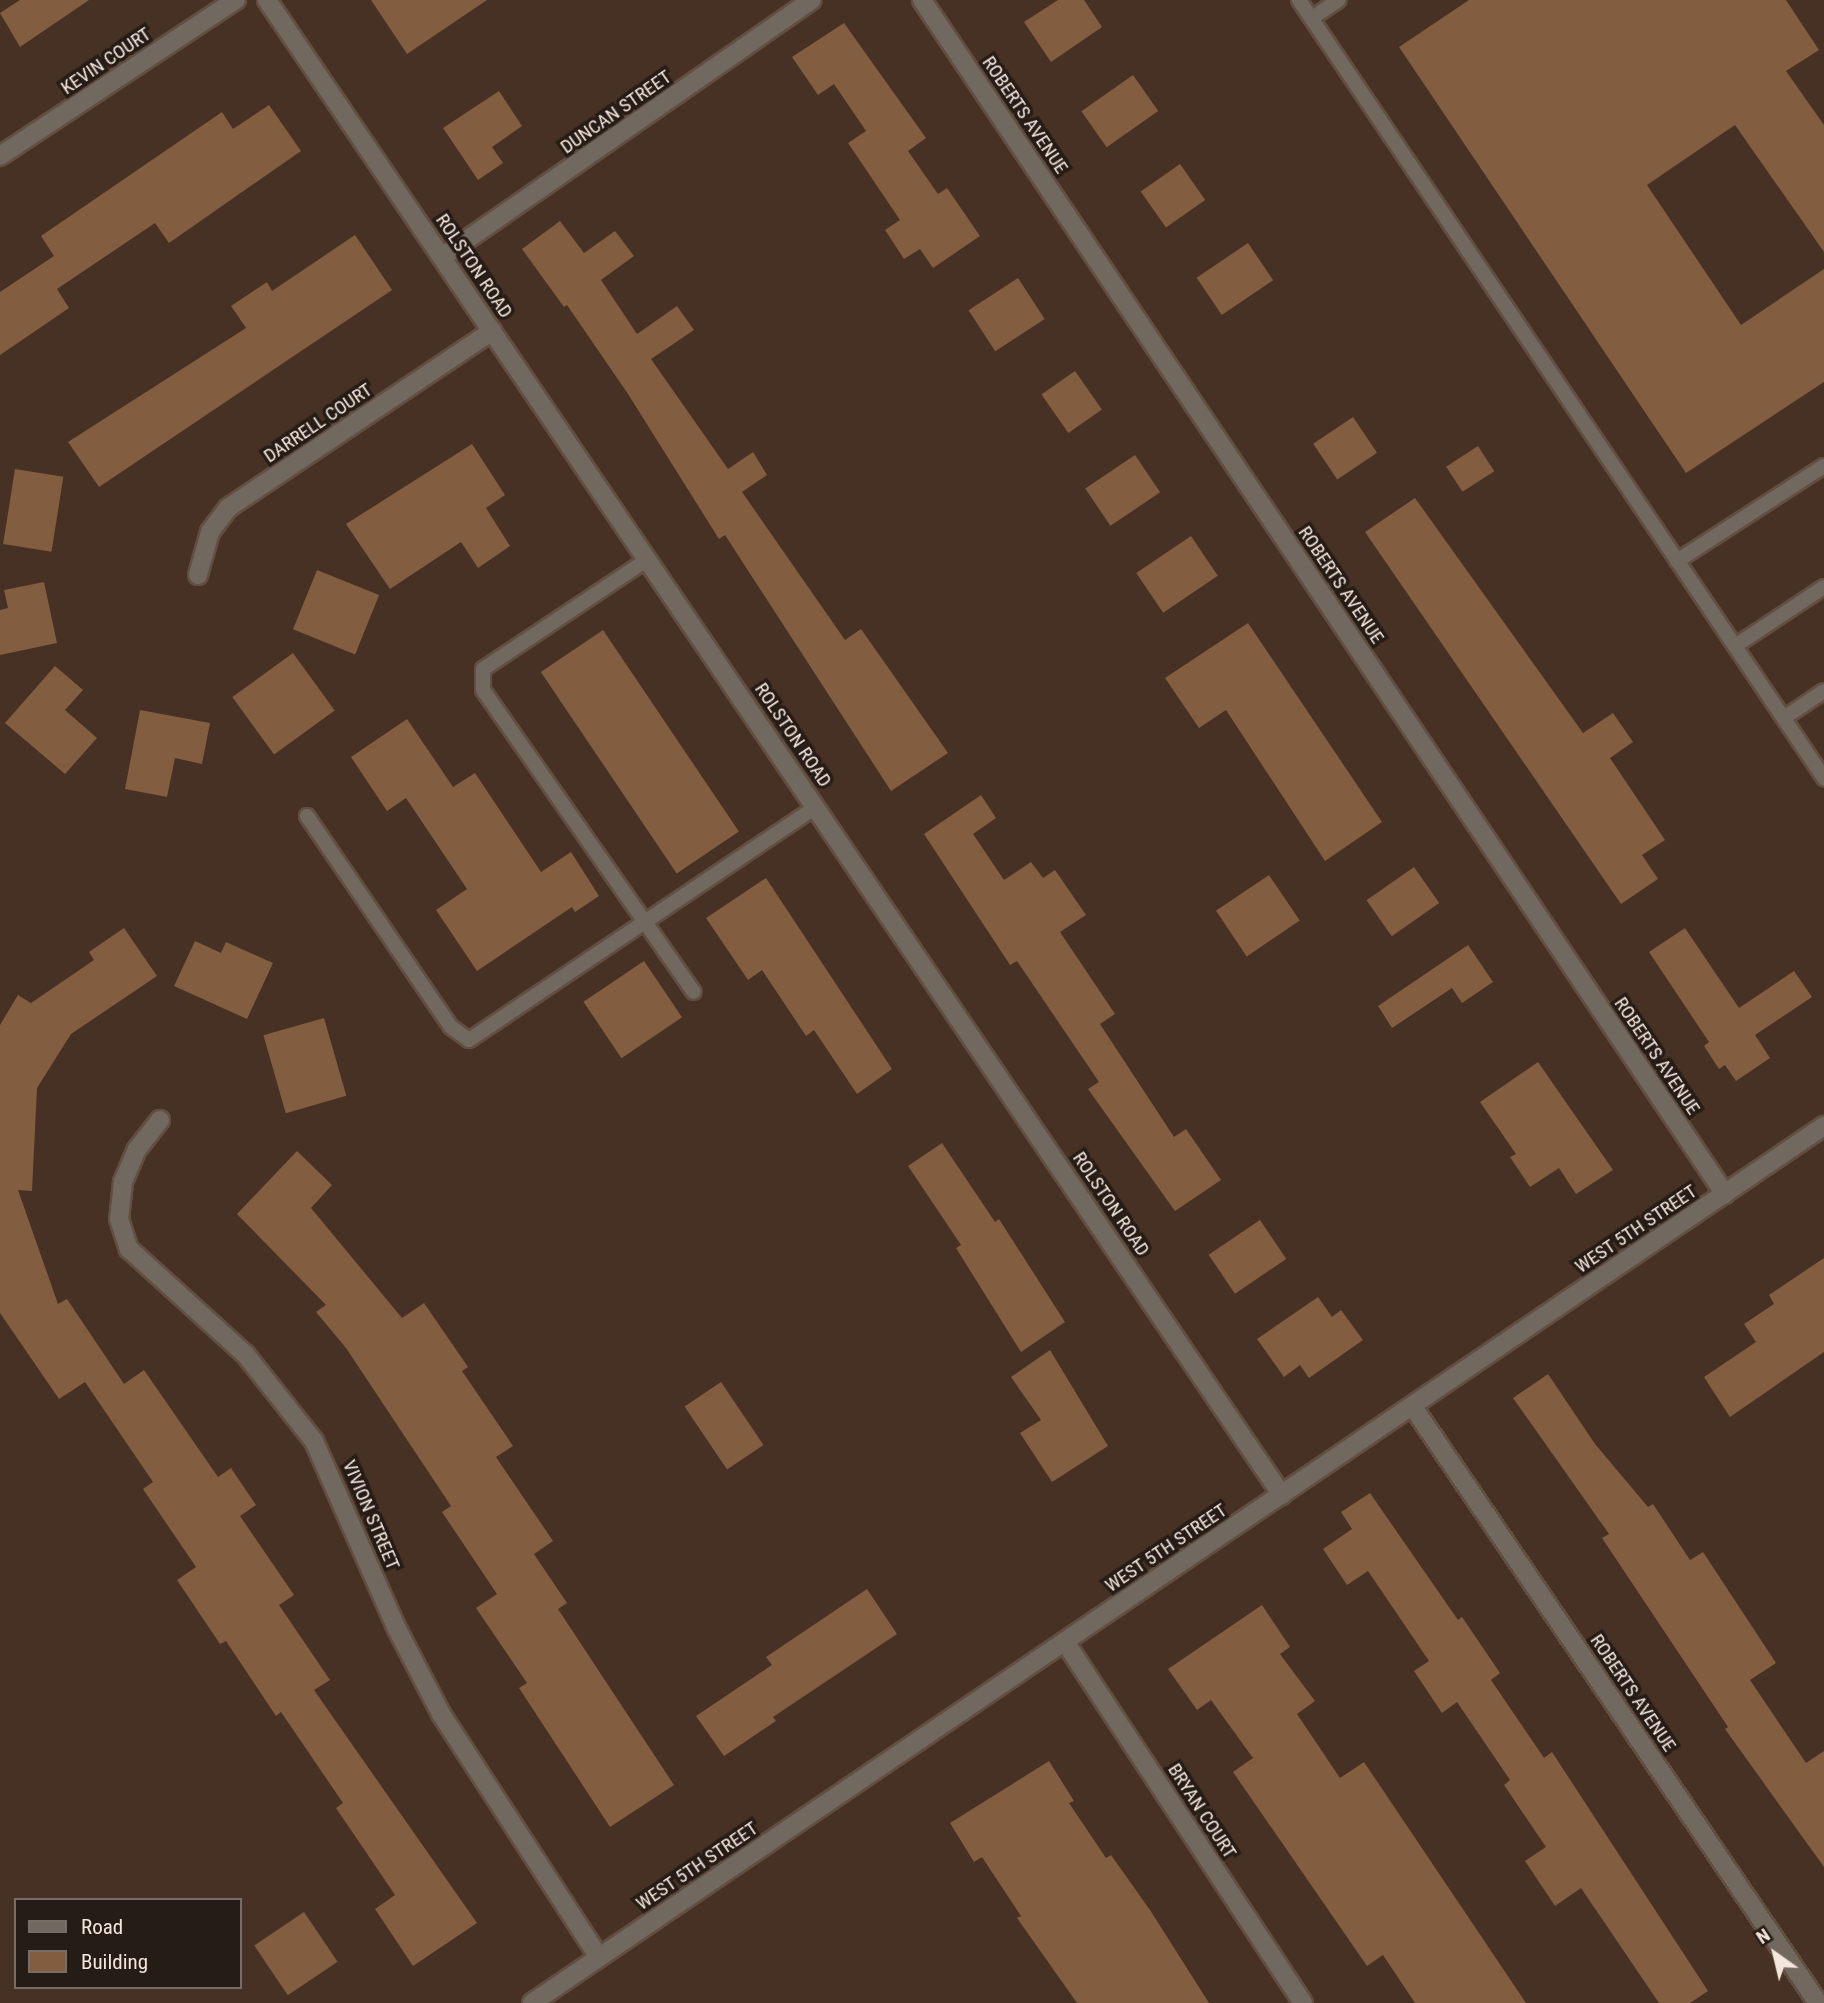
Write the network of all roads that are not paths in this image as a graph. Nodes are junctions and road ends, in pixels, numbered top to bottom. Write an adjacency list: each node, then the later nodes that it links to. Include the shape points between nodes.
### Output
1 (236, 0): 8 (street, KEVIN COURT)
2 (267, 0): 9 (street, ROLSTON ROAD)
3 (812, 0): 9 (street, DUNCAN STREET)
4 (922, 0): 26 (street, ROBERTS AVENUE)
5 (1298, 0): 7 (lane)
6 (1339, 0): 7 (lane)
7 (1312, 18): 13 (lane)
8 (0, 156)
9 (442, 257): 10 (street, ROLSTON ROAD)
10 (492, 331): 12 (street, ROLSTON ROAD); 14 (street, DARRELL COURT, via 228,508 210,532)
11 (1824, 467): 13 (lane)
12 (648, 559): 20 (street, ROLSTON ROAD); 22 (lane, via 482,669 483,690)
13 (1677, 561): 16 (lane)
14 (198, 575)
15 (1824, 587): 16 (lane)
16 (1735, 646): 18 (lane)
17 (1824, 691): 18 (lane)
18 (1784, 718): 19 (lane)
19 (1824, 778)
20 (816, 807): 22 (lane); 28 (street, ROLSTON ROAD)
21 (307, 816): 22 (lane, via 451,1027 469,1040)
22 (646, 923): 23 (lane)
23 (694, 992)
24 (160, 1120): 30 (street, VIVION STREET, via 137,1149 123,1182 122,1234 130,1249 245,1354 314,1441 397,1629 441,1714)
25 (1824, 1126): 26 (street, WEST 5TH STREET)
26 (1725, 1194): 27 (street, WEST 5TH STREET)
27 (1413, 1407): 28 (street, WEST 5TH STREET); 33 (street, ROBERTS AVENUE)
28 (1282, 1494): 29 (street, WEST 5TH STREET)
29 (1065, 1642): 30 (street, WEST 5TH STREET); 32 (street, BRYAN COURT)
30 (599, 1957): 31 (street, WEST 5TH STREET)
31 (532, 2003)
32 (1303, 2003)
33 (1818, 2003)

